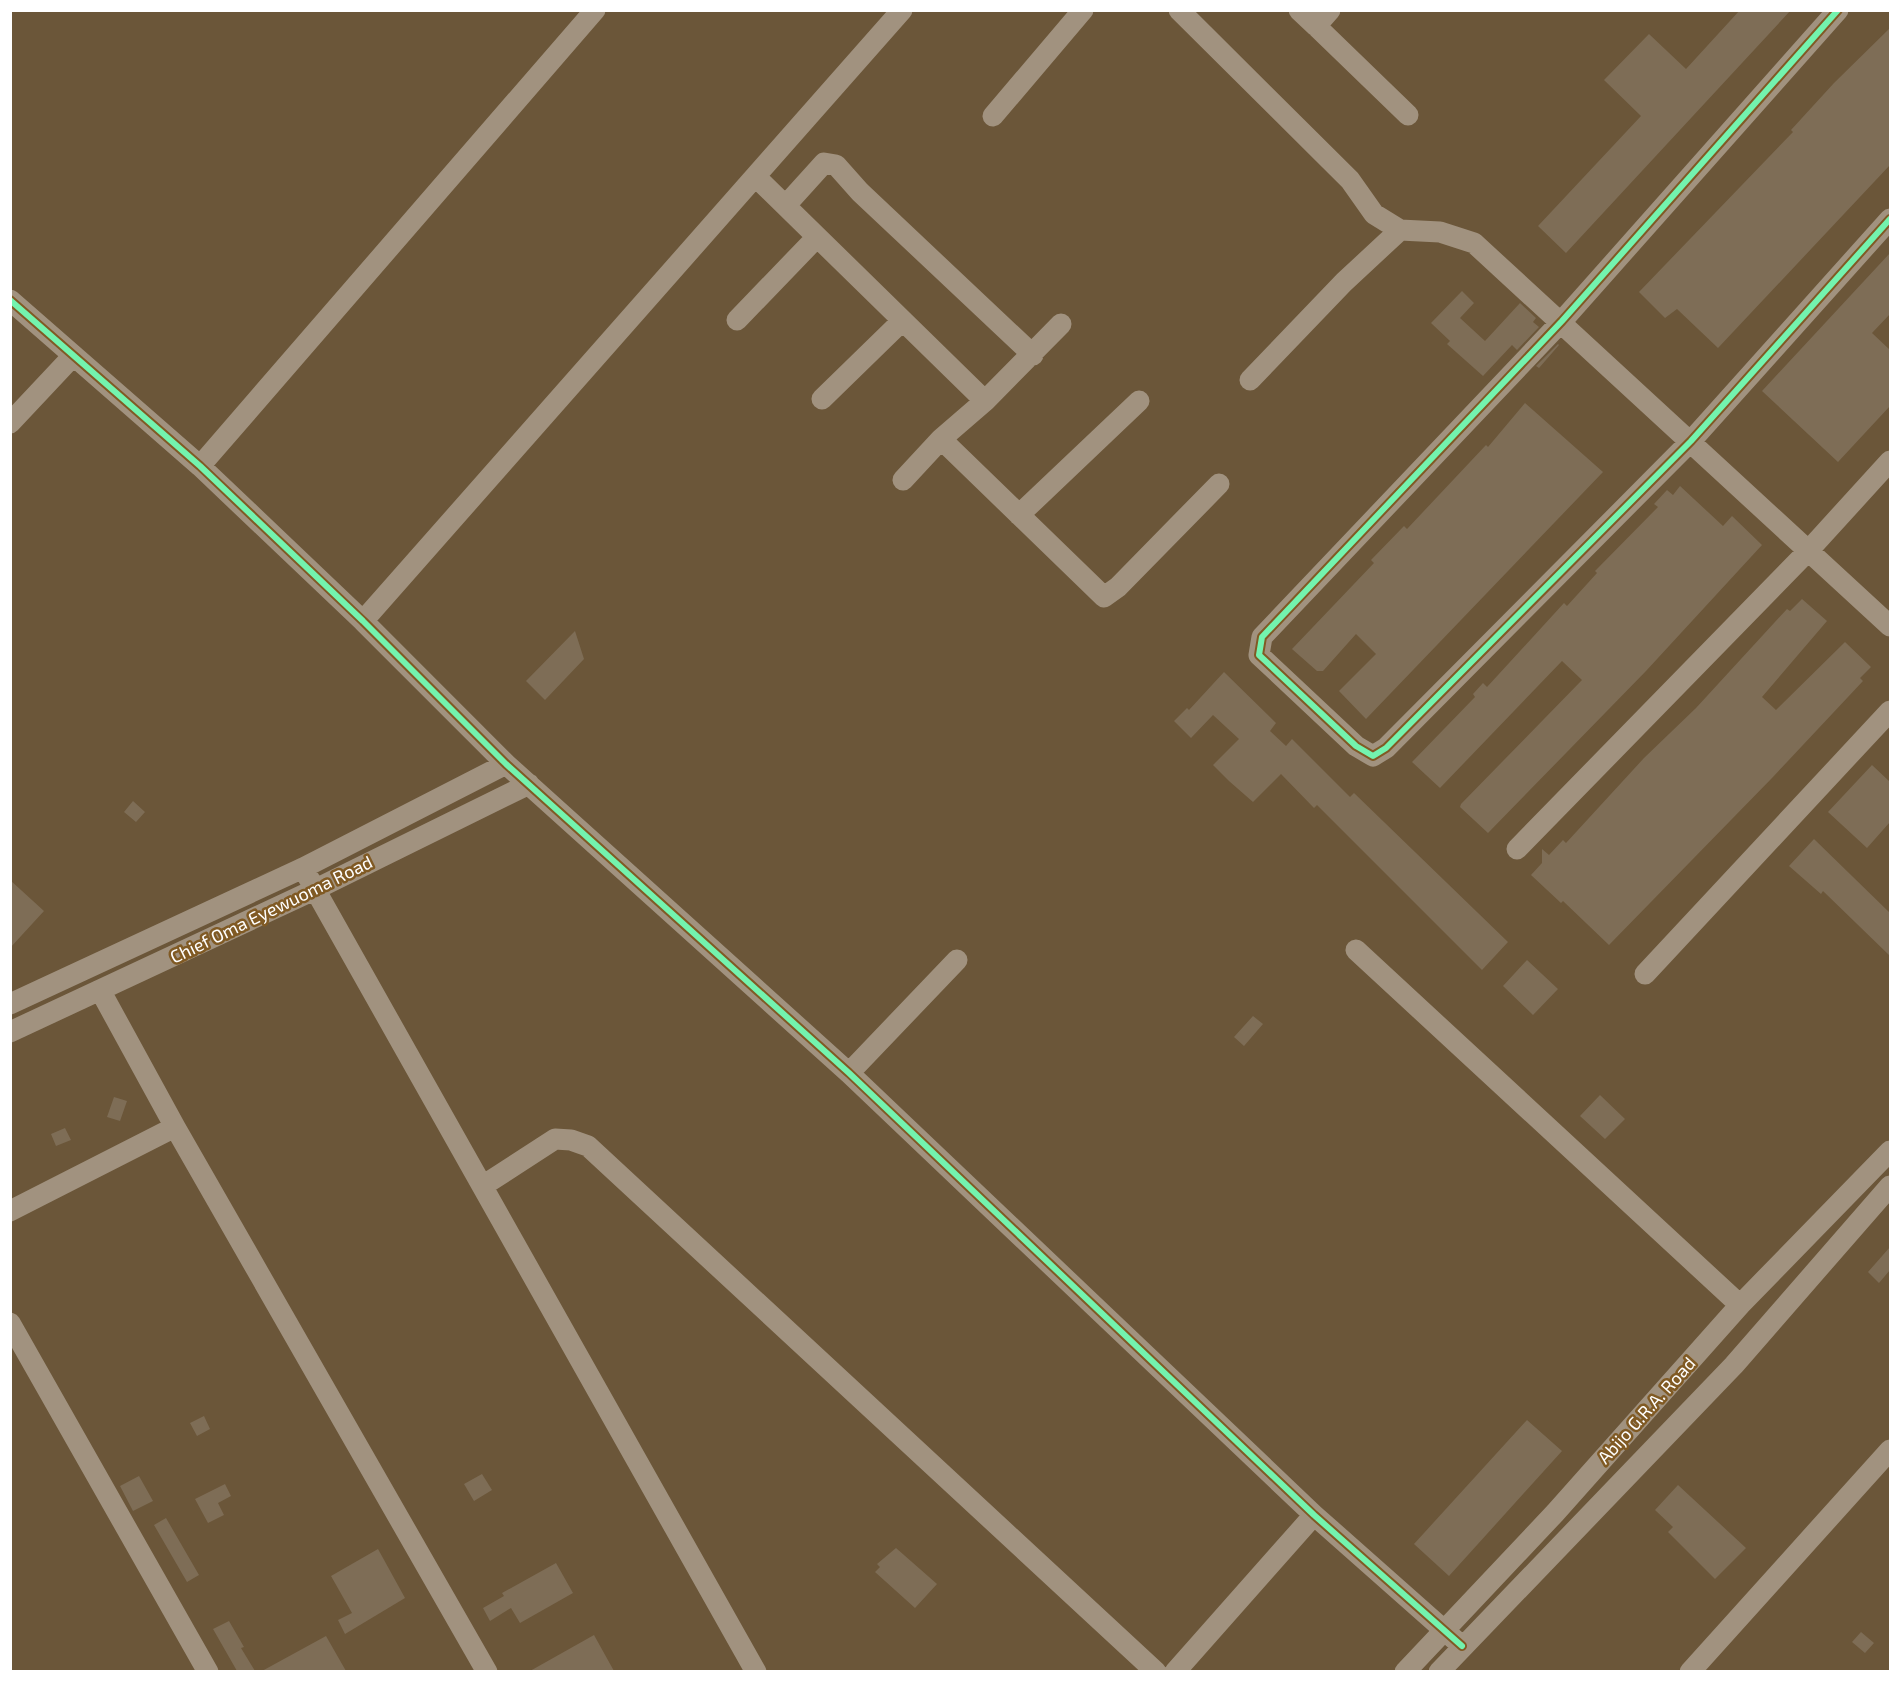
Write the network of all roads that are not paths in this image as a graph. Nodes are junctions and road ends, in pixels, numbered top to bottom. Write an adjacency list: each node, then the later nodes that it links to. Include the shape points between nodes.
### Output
1 (595, 10): 30 (street)
2 (902, 10): 10 (street)
3 (1083, 10): 9 (street)
4 (1179, 10): 13 (street, via 1350,180 1374,214)
5 (1299, 10): 7 (street)
6 (1838, 10): 17 (street)
7 (1323, 18): 8 (street)
8 (1408, 115)
9 (993, 116)
10 (756, 177): 11 (street); 35 (street)
11 (786, 205): 14 (street); 20 (street, via 824,163 836,165)
12 (1890, 219): 28 (street)
13 (1400, 230): 17 (street, via 1440,232 1474,243 1527,294); 22 (street)
14 (816, 238): 16 (street); 18 (street)
15 (10, 300): 21 (street)
16 (737, 320)
17 (1562, 321): 28 (street); 28 (street, via 1262,637 1259,655 1307,701 1356,746 1373,756 1386,748)
18 (901, 322): 23 (street); 24 (street)
19 (1061, 324): 20 (street)
20 (1033, 355): 24 (street)
21 (72, 357): 26 (street); 30 (street)
22 (1250, 380)
23 (822, 399)
24 (985, 401): 27 (street)
25 (1138, 401): 33 (street)
26 (10, 423)
27 (941, 440): 31 (street); 33 (street)
28 (1691, 441): 34 (street)
29 (1890, 461): 34 (street)
30 (200, 466): 35 (street)
31 (903, 480)
32 (1219, 484): 33 (street, via 1104,597)
33 (1019, 515)
34 (1809, 550): 36 (street); 40 (street)
35 (363, 621): 38 (street)
36 (1890, 626)
37 (1890, 711): 45 (street)
38 (506, 764): 39 (street); 41 (street, Chief Oma Eyewuoma Road)
39 (529, 783): 42 (street, Chief Oma Eyewuoma Road); 49 (street)
40 (1517, 849)
41 (303, 868): 42 (street); 47 (street, Chief Oma Eyewuoma Road)
42 (314, 890): 46 (street, Chief Oma Eyewuoma Road); 52 (street)
43 (1356, 950): 55 (street)
44 (957, 960): 49 (street)
45 (1645, 974)
46 (100, 990): 48 (street, Chief Oma Eyewuoma Road); 50 (street)
47 (10, 1004)
48 (10, 1032)
49 (849, 1073): 58 (street)
50 (175, 1127): 54 (street); 62 (street)
51 (1890, 1151): 55 (street, Abijo G.R.A. Road)
52 (484, 1185): 63 (street); 64 (street, via 555,1139 588,1146)
53 (1890, 1186): 60 (street, Abijo G.R.A. Road, via 1734,1365)
54 (10, 1211)
55 (1740, 1305): 59 (street, Abijo G.R.A. Road, via 1556,1513)
56 (10, 1323): 61 (street)
57 (1890, 1450): 68 (street)
58 (1314, 1515): 59 (street); 65 (street)
59 (1443, 1629): 60 (street); 66 (street, Abijo G.R.A. Road)
60 (1462, 1646): 67 (street, Abijo G.R.A. Road)
61 (208, 1671)
62 (487, 1671)
63 (756, 1671)
64 (1156, 1671)
65 (1175, 1671)
66 (1405, 1671)
67 (1439, 1671)
68 (1690, 1671)

